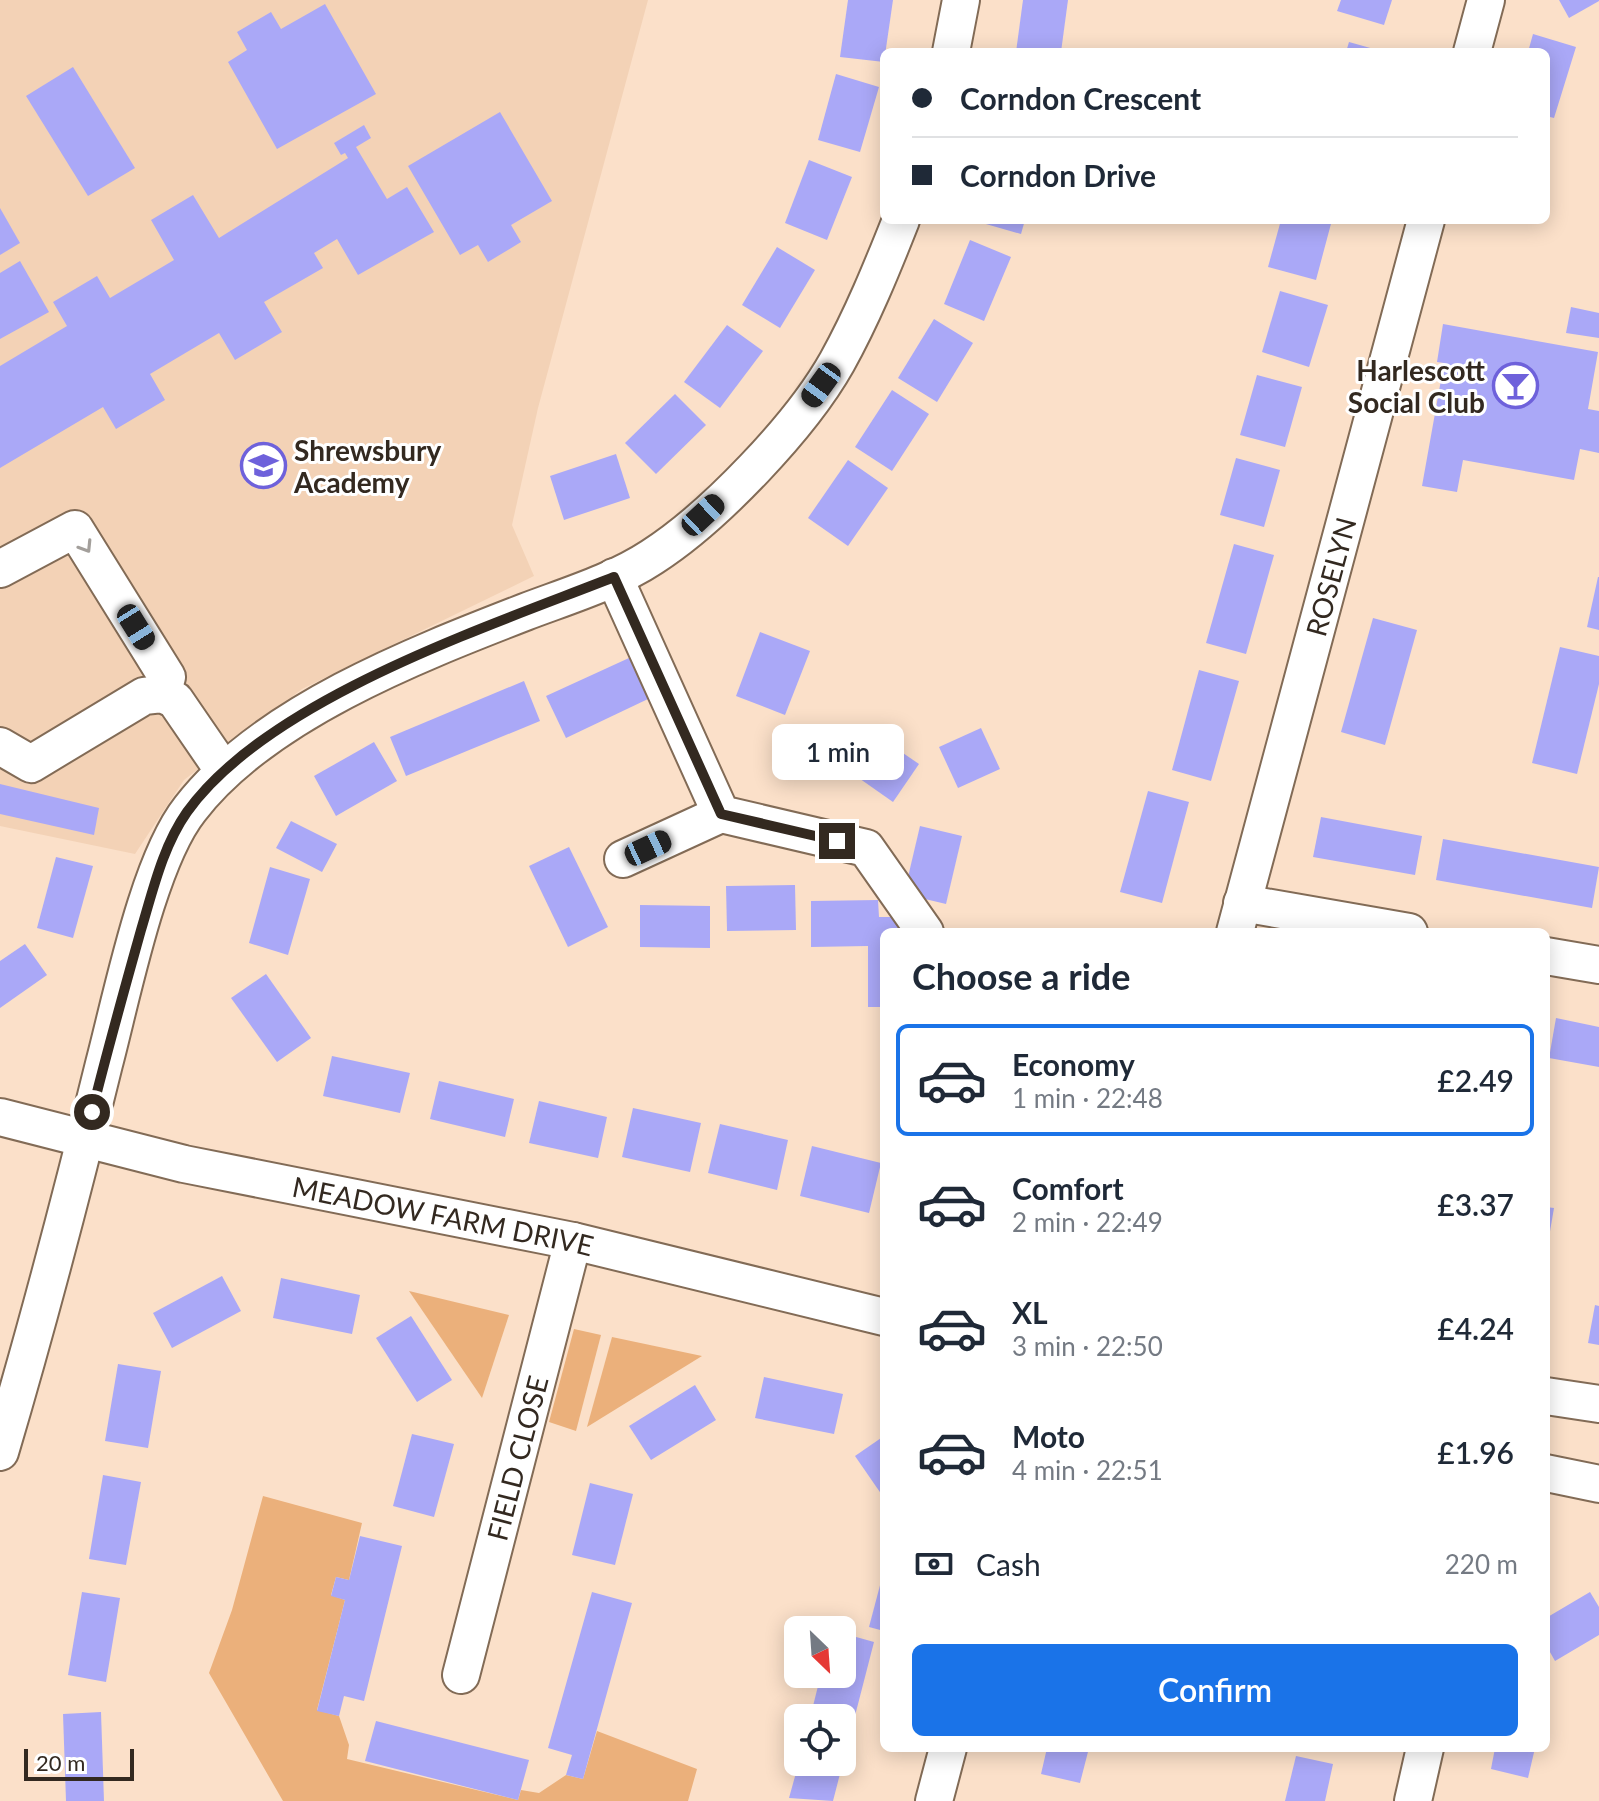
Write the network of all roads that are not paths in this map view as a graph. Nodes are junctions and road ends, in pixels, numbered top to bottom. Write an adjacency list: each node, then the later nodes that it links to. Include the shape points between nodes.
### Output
1 (961, 0): 3 (street)
2 (1486, 0): 4 (street)
3 (952, 48)
4 (1473, 48)
5 (899, 224): 8 (street, via 835,365 791,425 683,534)
6 (1425, 224): 14 (street, ROSELYN)
7 (0, 569): 9 (street, one-way to 9, via 75,529 167,677)
8 (614, 577): 11 (street, via 376,676 263,740); 12 (street)
9 (162, 694): 10 (street, via 144,696 31,764); 11 (street, via 175,700)
10 (0, 746)
11 (223, 770): 20 (street, via 186,813 160,865)
12 (721, 814): 13 (street); 15 (street, via 866,848)
13 (623, 859)
14 (1238, 918): 16 (street)
15 (922, 928)
16 (1360, 928)
17 (1550, 957): 18 (street)
18 (1599, 965)
19 (0, 1117): 20 (street, MEADOW FARM DRIVE)
20 (85, 1137): 21 (street, MEADOW FARM DRIVE, via 184,1164); 25 (street)
21 (573, 1241): 22 (street, MEADOW FARM DRIVE); 28 (street, FIELD CLOSE)
22 (880, 1316)
23 (1550, 1397): 24 (street)
24 (1599, 1404)
25 (0, 1452)
26 (1550, 1474): 27 (street)
27 (1599, 1484)
28 (461, 1675)
29 (947, 1752): 31 (street)
30 (1424, 1752): 32 (street)
31 (934, 1801)
32 (1413, 1801)

